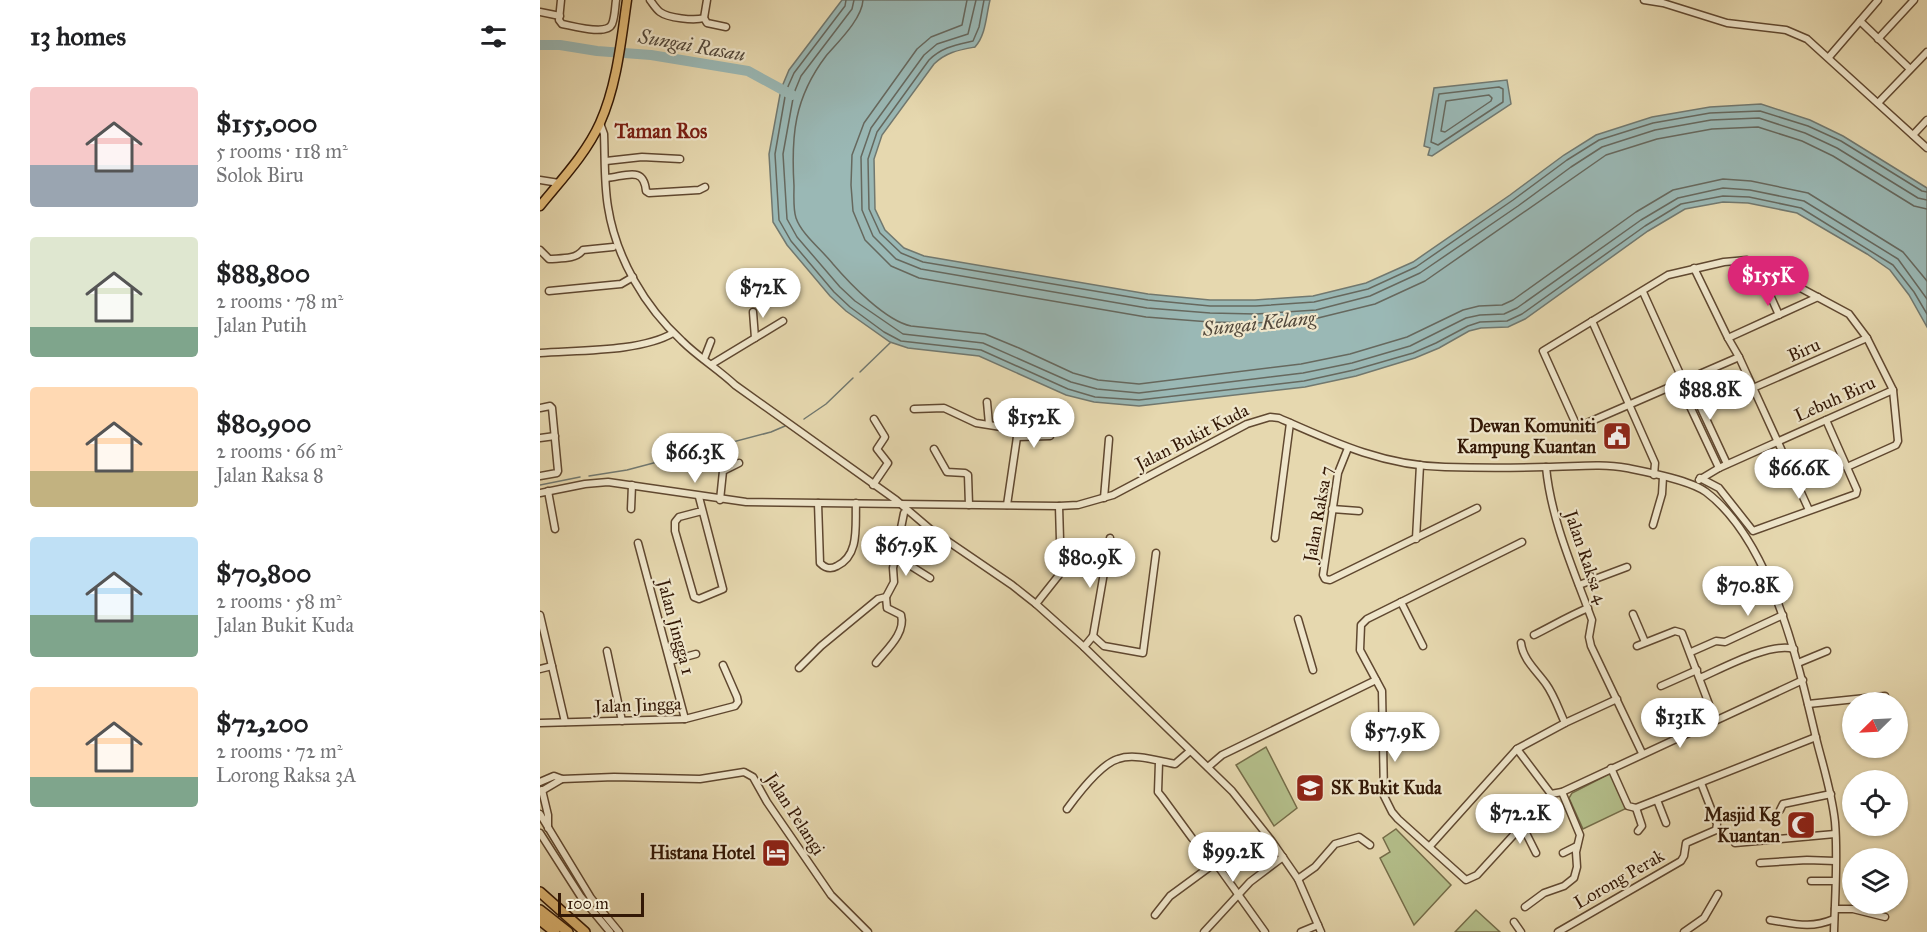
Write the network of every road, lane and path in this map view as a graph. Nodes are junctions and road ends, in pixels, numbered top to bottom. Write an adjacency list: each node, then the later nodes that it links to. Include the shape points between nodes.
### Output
1 (561, 0): 10 (street)
2 (616, 0): 10 (street, via 612,24 605,30 562,24)
3 (627, 0): 20 (main road, via 612,87)
4 (650, 0): 11 (street, via 663,14)
5 (707, 0): 11 (street)
6 (1644, 0): 16 (street, via 1727,23 1786,30 1807,39)
7 (1878, 0): 12 (street)
8 (1914, 0): 14 (street)
9 (540, 12): 10 (street)
10 (560, 16)
11 (704, 18): 13 (street, via 707,23)
12 (1860, 21): 14 (street); 16 (street)
13 (726, 27)
14 (1878, 39): 17 (street)
15 (1927, 51): 17 (street)
16 (1829, 57): 18 (street)
17 (1910, 69): 18 (street)
18 (1878, 104): 21 (street)
19 (1927, 120): 21 (street)
20 (600, 123): 24 (street); 27 (main road)
21 (1913, 135): 22 (street)
22 (1927, 148)
23 (680, 159): 24 (street, via 642,156)
24 (606, 161): 25 (street)
25 (607, 178): 28 (street, via 637,175 642,177 649,193); 34 (street, via 608,209)
26 (540, 180): 27 (street)
27 (559, 183): 29 (main road)
28 (705, 187)
29 (540, 207)
30 (613, 247): 31 (street, via 549,259)
31 (540, 250)
32 (1756, 264): 33 (street, via 1747,260); 37 (street); 39 (street)
33 (1694, 268): 36 (street, via 1668,275); 44 (street)
34 (633, 277): 35 (street, via 621,284); 42 (street, via 655,314)
35 (549, 291)
36 (1642, 292): 41 (street); 51 (street)
37 (1818, 297): 39 (street); 45 (street, via 1849,314)
38 (753, 312): 43 (street)
39 (1779, 315): 44 (street)
40 (783, 321): 43 (street)
41 (1592, 321): 56 (street); 56 (street, via 1543,351 1575,422 1585,425)
42 (673, 333): 47 (street, via 626,346); 49 (street)
43 (755, 338): 50 (street)
44 (1728, 338): 48 (street)
45 (1867, 338): 53 (street, Biru); 54 (street)
46 (711, 341): 49 (street)
47 (540, 353)
48 (1739, 357): 52 (street); 53 (street)
49 (704, 359): 50 (street)
50 (712, 364): 83 (street)
51 (1680, 379): 52 (street); 56 (street); 76 (street)
52 (1688, 379): 72 (street)
53 (1754, 388): 68 (street)
54 (1893, 390): 60 (street, Lebuh Biru); 75 (street, via 1896,445)
55 (987, 402): 62 (street)
56 (1630, 405): 77 (street, via 1655,463)
57 (540, 408): 63 (street, via 550,406)
58 (914, 409): 62 (street, via 944,408 975,423)
59 (874, 419): 83 (street, via 885,437 877,449 888,463)
60 (1826, 420): 68 (street, Lebuh Biru); 75 (street)
61 (1290, 423): 69 (street, Jalan Bukit Kuda); 87 (street, Jalan Bukit Kuda, via 1270,417 1247,424); 110 (street)
62 (989, 424): 65 (street, via 1014,429)
63 (555, 436): 66 (street); 78 (street, via 558,471)
64 (1050, 436): 65 (street)
65 (1017, 437): 96 (street)
66 (540, 438)
67 (1109, 438): 87 (street)
68 (1779, 442): 72 (street, Lebuh Biru); 101 (street)
69 (1348, 448): 73 (street, Jalan Bukit Kuda); 100 (street, Jalan Raksa 7, via 1338,472)
70 (934, 449): 95 (street, via 947,472 968,475)
71 (739, 463): 88 (street, via 723,471)
72 (1727, 464): 76 (street, Lebuh Biru)
73 (1420, 465): 74 (street, Jalan Bukit Kuda); 111 (street)
74 (1546, 467): 77 (street, Jalan Bukit Kuda, via 1594,464); 118 (street, Jalan Raksa 4, via 1555,516)
75 (1847, 467): 101 (street, via 1856,494)
76 (1719, 468): 80 (street, Lebuh Biru)
77 (1654, 475): 79 (street, Jalan Bukit Kuda)
78 (540, 476)
79 (1663, 477): 82 (street, Jalan Bukit Kuda); 106 (street)
80 (1700, 477): 82 (street); 101 (street, via 1719,488 1753,531)
81 (632, 485): 84 (street, Jalan Bukit Kuda, via 608,482); 86 (street, Jalan Bukit Kuda); 99 (street)
82 (1695, 485): 125 (street, Jalan Bukit Kuda, via 1736,523 1758,558)
83 (873, 486): 91 (street, via 879,498); 92 (street); 93 (street)
84 (548, 491): 85 (street, Jalan Bukit Kuda); 108 (street)
85 (540, 493)
86 (699, 496): 88 (street, Jalan Bukit Kuda); 103 (street)
87 (1104, 498): 97 (street, Jalan Bukit Kuda)
88 (720, 500): 89 (street, Jalan Bukit Kuda)
89 (818, 503): 90 (street, Jalan Bukit Kuda); 90 (street, via 820,563 828,568 847,560 854,550)
90 (856, 503): 91 (street, Jalan Bukit Kuda)
91 (868, 503): 92 (street, Jalan Bukit Kuda)
92 (892, 504): 93 (street, Jalan Bukit Kuda); 104 (street)
93 (900, 504): 94 (street, Jalan Bukit Kuda); 105 (street)
94 (920, 504): 95 (street, Jalan Bukit Kuda); 105 (street, via 915,510)
95 (969, 505): 96 (street, Jalan Bukit Kuda)
96 (1007, 506): 97 (street, Jalan Bukit Kuda)
97 (1059, 506): 121 (street, via 1060,540 1064,547 1059,574)
98 (1478, 507): 111 (street)
99 (631, 509)
100 (1332, 509): 102 (street); 111 (street, Jalan Raksa 7, via 1325,579)
101 (1809, 510)
102 (1359, 511)
103 (702, 512): 103 (street, via 723,589 699,599 694,597 675,522)
104 (904, 513): 107 (street); 115 (street)
105 (920, 521): 107 (street)
106 (1653, 525)
107 (928, 528): 121 (street)
108 (555, 529)
109 (1110, 538): 128 (street)
110 (1275, 538)
111 (1416, 539)
112 (1522, 542): 120 (street)
113 (638, 543): 139 (street, Jalan Jingga 1)
114 (1156, 553): 128 (street, via 1143,653 1104,646)
115 (895, 556): 117 (street); 119 (street, via 894,582)
116 (1627, 567): 118 (street)
117 (930, 578)
118 (1579, 585): 122 (street, Jalan Raksa 4)
119 (886, 597): 140 (street, via 887,608 902,618 901,631); 144 (street, via 878,599 820,646)
120 (1401, 602): 131 (street); 149 (street, via 1361,625 1360,650)
121 (1036, 604): 133 (street)
122 (1588, 608): 127 (street); 152 (street, Jalan Raksa 4, via 1592,620 1591,646)
123 (1633, 614): 129 (street)
124 (540, 615): 143 (street)
125 (1783, 615): 134 (street, Jalan Bukit Kuda); 137 (street, via 1725,642 1716,641)
126 (1298, 619): 146 (street)
127 (1534, 635)
128 (1093, 636): 133 (street)
129 (1645, 642): 132 (street); 137 (street, via 1679,631)
130 (1521, 643): 160 (street)
131 (1424, 646)
132 (1637, 646)
133 (1084, 647): 163 (street)
134 (1794, 649): 141 (street, Jalan Bukit Kuda); 148 (street, via 1772,648)
135 (607, 651): 157 (street)
136 (1827, 651): 141 (street)
137 (1690, 652): 147 (street)
138 (696, 654): 139 (street)
139 (670, 661): 155 (street, Jalan Jingga 1)
140 (876, 663)
141 (1798, 663): 150 (street, Jalan Bukit Kuda)
142 (723, 665): 155 (street, Jalan Jingga, via 738,702)
143 (552, 666): 145 (street); 158 (street)
144 (799, 668)
145 (540, 669)
146 (1313, 670)
147 (1697, 670): 148 (street); 151 (street)
148 (1700, 678): 156 (street)
149 (1376, 680): 166 (street, via 1222,755); 188 (street, via 1382,691 1384,796 1398,819)
150 (1803, 680): 154 (street, Jalan Bukit Kuda); 156 (street)
151 (1661, 686)
152 (1617, 699): 160 (street); 164 (street, Jalan Raksa 4)
153 (1842, 700): 154 (street)
154 (1808, 704): 161 (street, Jalan Bukit Kuda)
155 (685, 719): 157 (street, Jalan Jingga)
156 (1715, 720): 164 (street)
157 (622, 721): 158 (street, Jalan Jingga)
158 (565, 722): 159 (street, Jalan Jingga)
159 (540, 723)
160 (1565, 723): 162 (street)
161 (1816, 737): 170 (street); 174 (street, Jalan Bukit Kuda)
162 (1517, 749): 173 (street); 188 (street)
163 (1190, 751): 165 (street, via 1175,764); 166 (street)
164 (1642, 753): 167 (street)
165 (1159, 762): 176 (street, via 1124,757 1112,761); 194 (street, via 1158,792)
166 (1208, 767): 192 (street, via 1232,791)
167 (1611, 768): 172 (street); 177 (street, via 1628,806)
168 (562, 778): 169 (street, via 554,776); 171 (street); 221 (street, Jalan Pelangi, via 700,779 749,772 831,895)
169 (540, 782)
170 (1701, 783): 175 (street); 227 (street, Lorong Perak, via 1718,827 1683,845 1681,861)
171 (541, 791): 182 (street)
172 (1562, 792): 173 (street); 189 (street, via 1579,830)
173 (1551, 794): 181 (street)
174 (1830, 794): 178 (street, via 1783,804); 185 (street, Jalan Bukit Kuda)
175 (1657, 800): 177 (street); 180 (street)
176 (1067, 808)
177 (1636, 808): 183 (street, via 1642,826)
178 (1780, 810)
179 (540, 814): 182 (street)
180 (1666, 823)
181 (1522, 825): 188 (street, via 1468,880); 190 (street)
182 (548, 828): 203 (street)
183 (1638, 831)
184 (540, 832): 204 (street)
185 (1835, 834): 186 (street); 193 (street, Jalan Bukit Kuda)
186 (1735, 843)
187 (1370, 845): 196 (street, via 1359,837 1335,844)
188 (1430, 846)
189 (1577, 846): 191 (street); 205 (street, via 1572,882 1544,893)
190 (1536, 853)
191 (1563, 853)
192 (1283, 857): 196 (street); 201 (street)
193 (1835, 861): 195 (street); 198 (street, Jalan Bukit Kuda)
194 (1215, 863): 201 (street); 209 (street, via 1170,896)
195 (1760, 863)
196 (1298, 879): 215 (street)
197 (1811, 881): 198 (street)
198 (1835, 881): 206 (street, Jalan Bukit Kuda)
199 (540, 892): 208 (highway)
200 (1718, 894): 228 (street, via 1704,918)
201 (1239, 895): 222 (street); 223 (street)
202 (540, 897): 208 (highway)
203 (591, 898): 204 (street); 220 (street)
204 (584, 901): 219 (street)
205 (1525, 907)
206 (1835, 909): 210 (street); 211 (street, Jalan Bukit Kuda)
207 (540, 910): 217 (highway)
208 (559, 910): 218 (highway)
209 (1155, 915)
210 (1885, 917)
211 (1834, 919): 213 (street, via 1806,926); 229 (street, Jalan Bukit Kuda)
212 (540, 920): 216 (highway)
213 (1770, 920)
214 (1514, 922): 226 (street)
215 (1318, 925): 224 (street); 225 (street)
216 (555, 932)
217 (568, 932)
218 (585, 932)
219 (610, 932)
220 (619, 932)
221 (868, 932)
222 (1204, 932)
223 (1265, 932)
224 (1301, 932)
225 (1321, 932)
226 (1521, 932)
227 (1558, 932)
228 (1683, 932)
229 (1834, 932)

